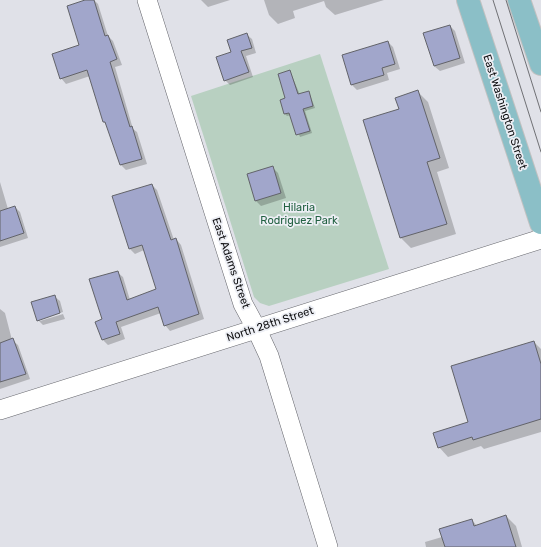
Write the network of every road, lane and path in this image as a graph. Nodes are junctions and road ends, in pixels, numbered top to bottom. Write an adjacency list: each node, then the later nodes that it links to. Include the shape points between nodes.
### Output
1 (147, 0): 7 (street, East Adams Street, via 243,304)
2 (468, 0): 5 (main road, East Washington Street)
3 (520, 0): 4 (main road)
4 (541, 64)
5 (541, 223)
6 (541, 239): 7 (street, North 28th Street)
7 (256, 328): 8 (street, North 28th Street); 9 (street, East Adams Street, via 269,356)
8 (0, 410)
9 (328, 547)

